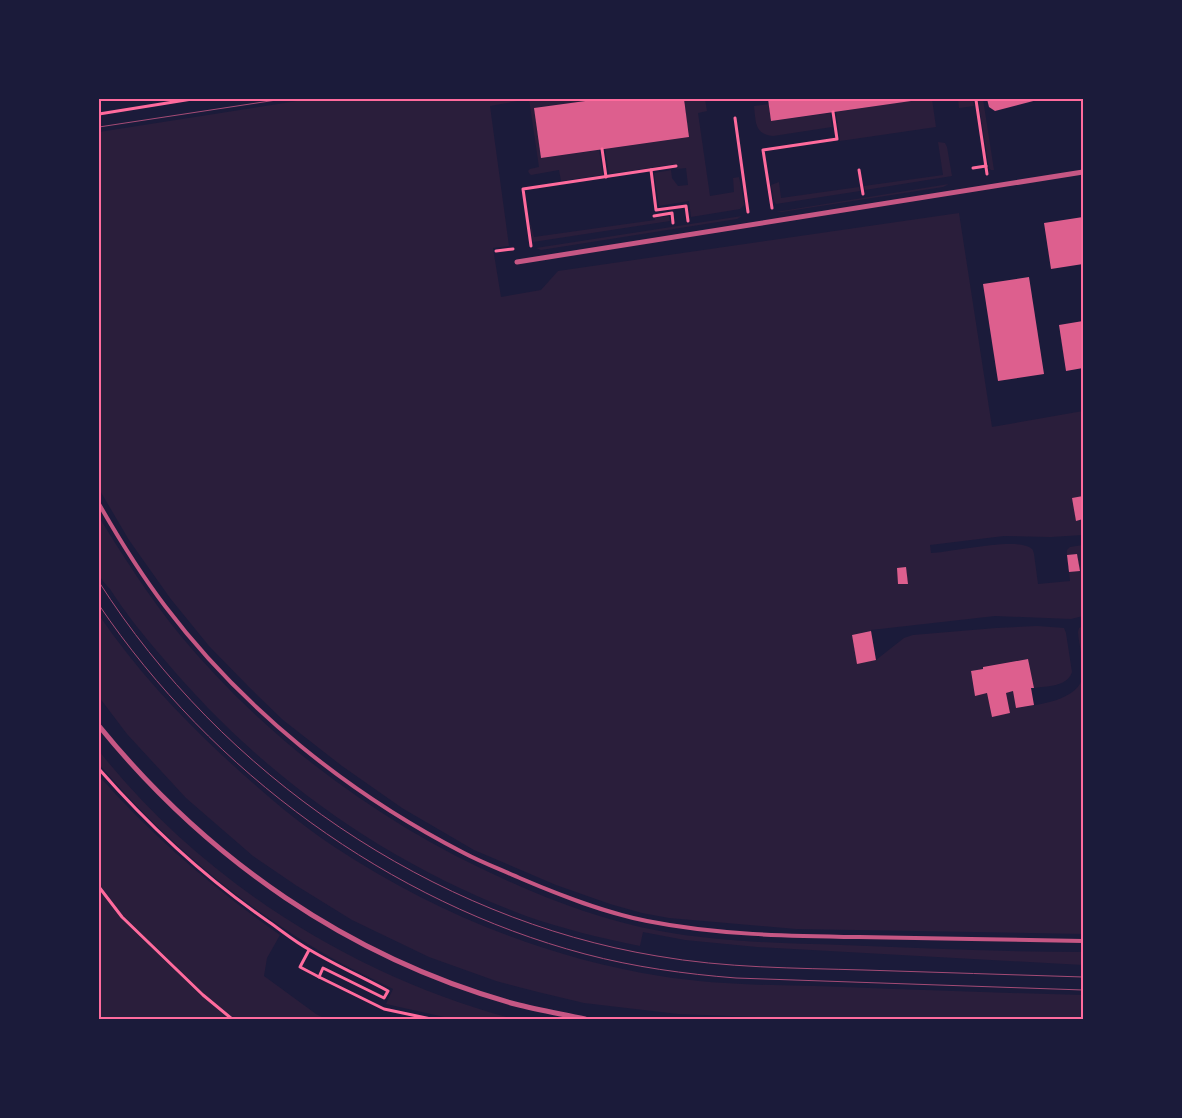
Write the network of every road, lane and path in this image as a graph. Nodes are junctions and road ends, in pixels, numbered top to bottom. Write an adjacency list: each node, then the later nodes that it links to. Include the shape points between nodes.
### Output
1 (161, 99): 4 (path)
2 (192, 99): 4 (path)
3 (976, 100): 10 (path)
4 (162, 104): 6 (path)
5 (833, 112): 18 (path, via 837,139 763,150)
6 (99, 114)
7 (735, 118): 19 (path)
8 (602, 150): 16 (path)
9 (676, 166): 12 (path)
10 (986, 166): 11 (path); 15 (path)
11 (972, 168)
12 (651, 170): 16 (path); 21 (path, via 656,210 686,206)
13 (859, 170): 17 (path)
14 (1083, 172): 24 (street)
15 (987, 174)
16 (606, 176): 23 (path, via 523,189)
17 (863, 194)
18 (772, 208)
19 (748, 212)
20 (654, 216): 22 (path, via 672,213)
21 (688, 221)
22 (673, 223)
23 (531, 246)
24 (517, 262)
25 (99, 504): 29 (lane, via 165,606 213,662 287,734 398,815 492,866 612,913 687,927 763,935)
26 (99, 726): 34 (street, via 148,783 198,832 250,874 306,911 389,957 457,984 516,1004)
27 (99, 769): 30 (path, via 137,812 197,868)
28 (99, 886): 32 (path, via 122,917)
29 (1083, 941)
30 (309, 950): 31 (path, via 300,967); 31 (path, via 388,991 384,998 323,968)
31 (319, 977): 33 (path, via 384,1009)
32 (232, 1019)
33 (431, 1019)
34 (586, 1019)

